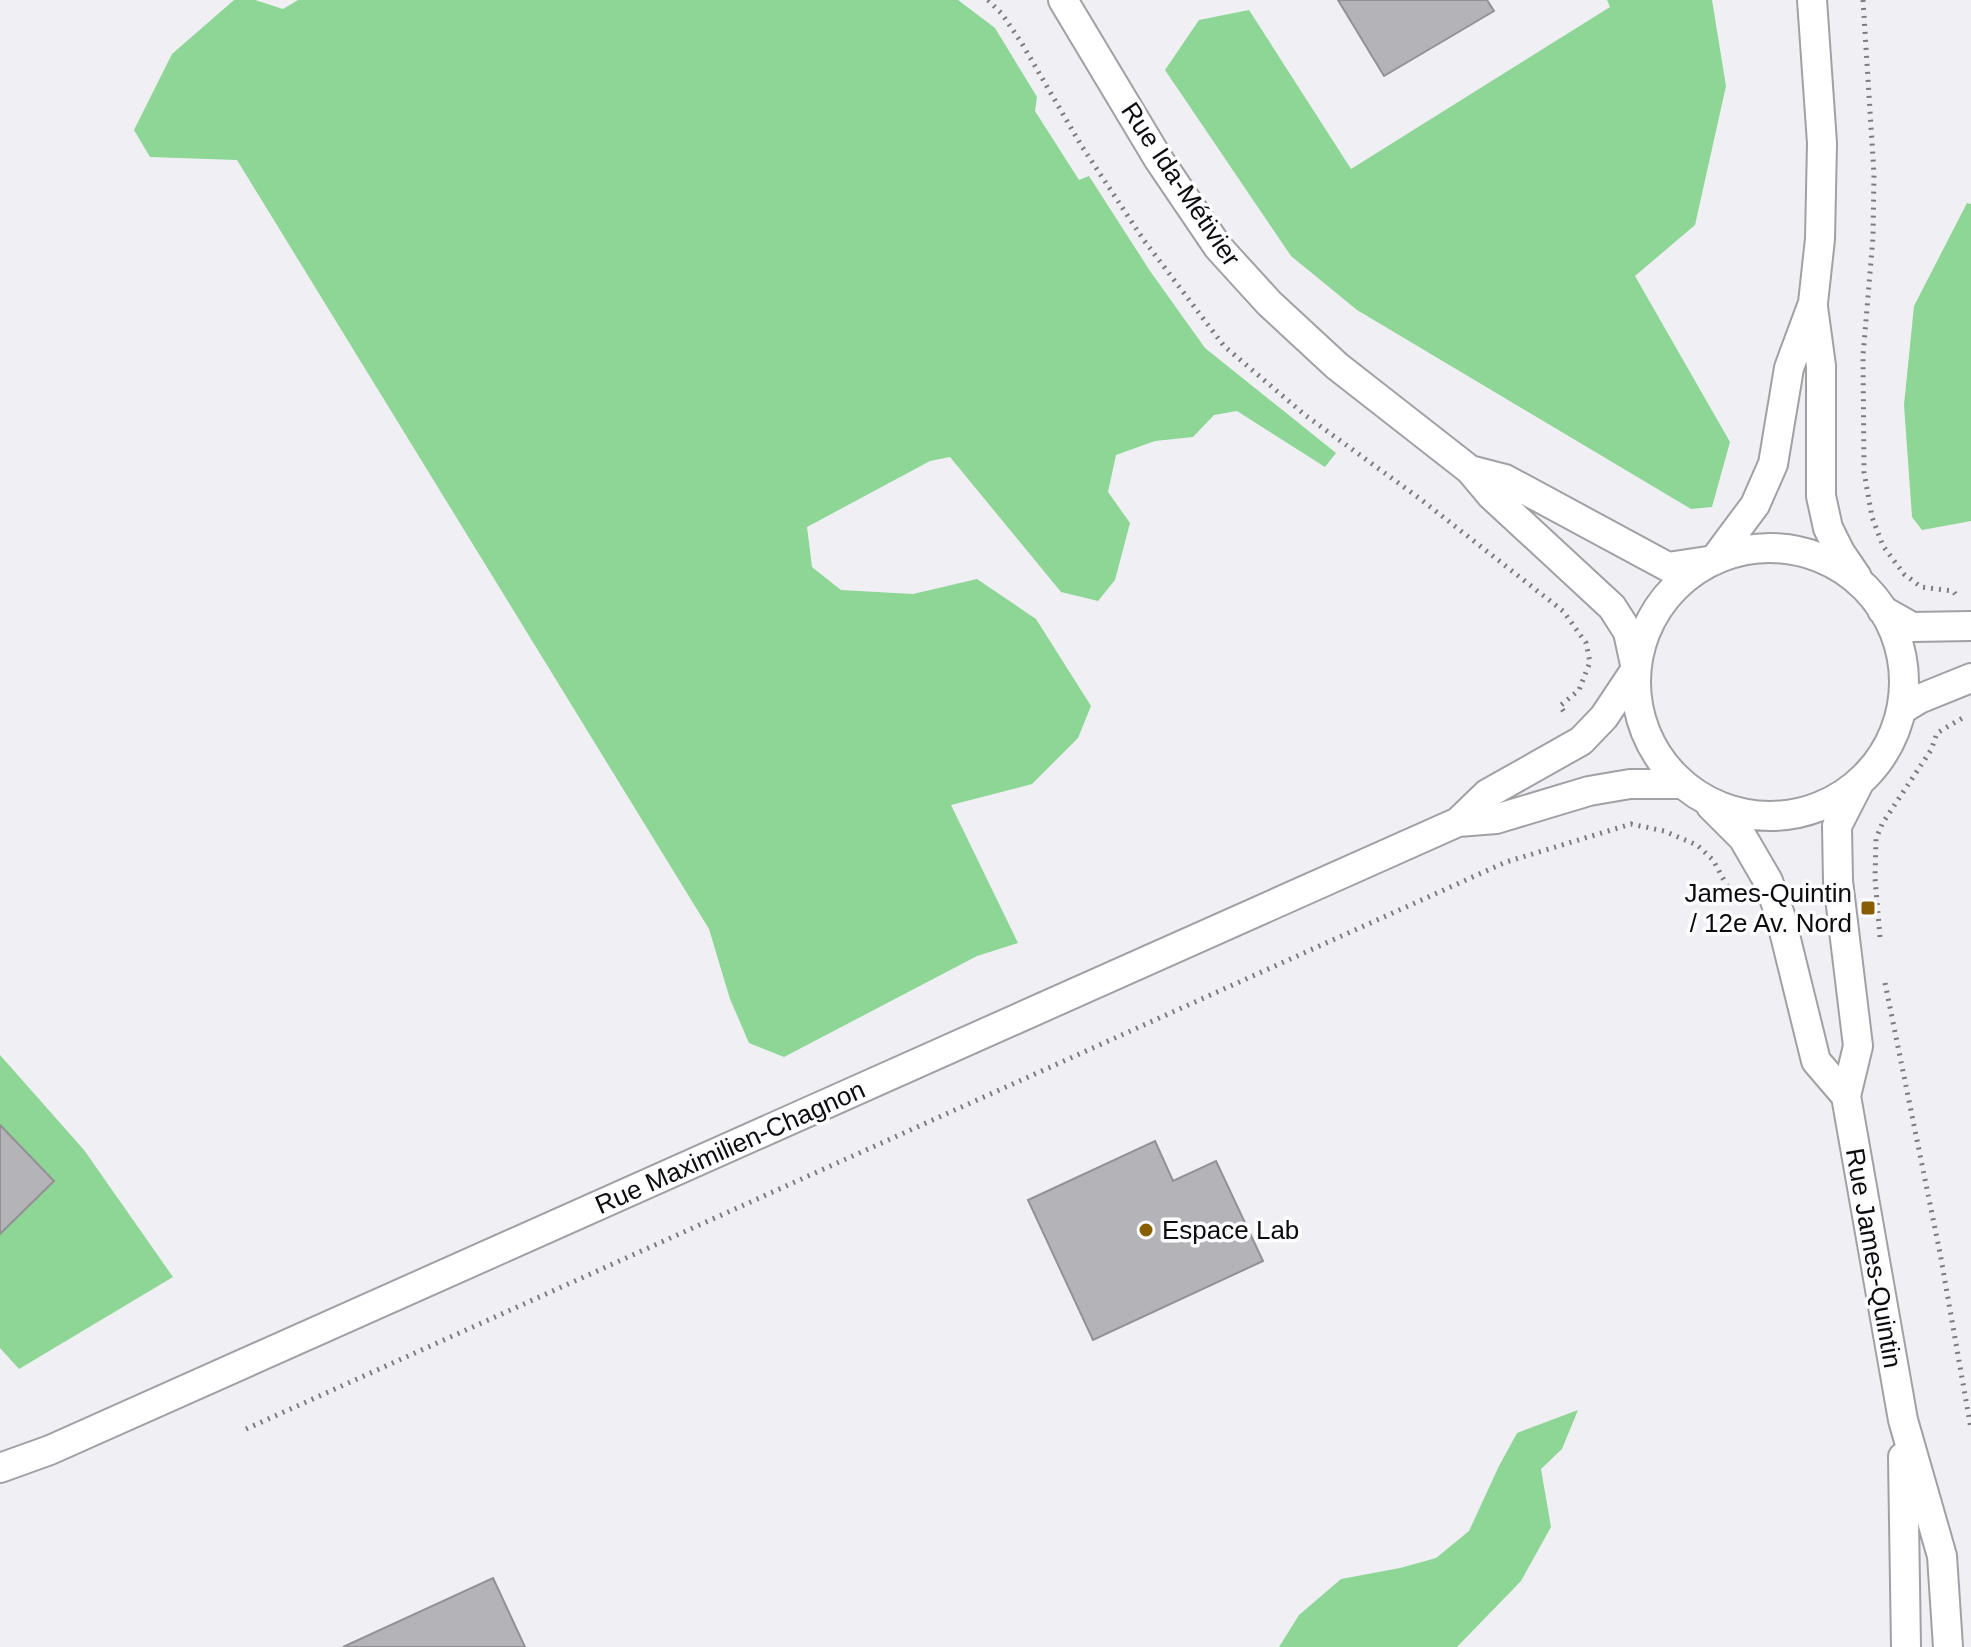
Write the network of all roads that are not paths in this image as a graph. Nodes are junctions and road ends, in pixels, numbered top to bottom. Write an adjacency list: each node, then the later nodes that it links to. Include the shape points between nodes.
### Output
1 (1063, 0): 4 (street, Rue Ida-Métivier, via 1218,247 1337,366)
2 (1812, 0): 3 (street, via 1822,171)
3 (1813, 303): 5 (street, via 1789,368 1773,464 1755,505); 6 (street, via 1821,366 1821,496 1828,528)
4 (1470, 470): 5 (street, Rue Ida-Métivier, via 1505,479 1668,567); 9 (street, Rue Ida-Métivier, via 1612,607 1628,632)
5 (1714, 560): 6 (street, via 1745,550 1777,548 1839,567); 9 (street, via 1685,578 1660,604 1644,635)
6 (1864, 587): 7 (street)
7 (1882, 610): 8 (street, via 1912,627); 11 (street, via 1902,658)
8 (1971, 626)
9 (1636, 669): 13 (street, via 1638,711 1654,751); 15 (street, Rue Maximilien-Chagnon, via 1581,741 1487,794)
10 (1971, 678): 11 (street)
11 (1901, 710): 12 (street, via 1885,750)
12 (1859, 783): 14 (street, via 1825,805 1786,816 1745,815); 16 (street, Rue James-Quintin, via 1837,826 1838,881 1858,1046)
13 (1681, 784): 14 (street); 15 (street, Rue Maximilien-Chagnon, via 1630,784 1496,819)
14 (1707, 802): 16 (street, via 1743,838 1768,881 1816,1061)
15 (1458, 822): 18 (street, Rue Maximilien-Chagnon)
16 (1846, 1096): 17 (street, Rue James-Quintin)
17 (1903, 1420): 19 (street, Rue James-Quintin); 20 (street, Rue James-Quintin, via 1942,1556)
18 (0, 1468)
19 (1906, 1647)
20 (1948, 1647)

